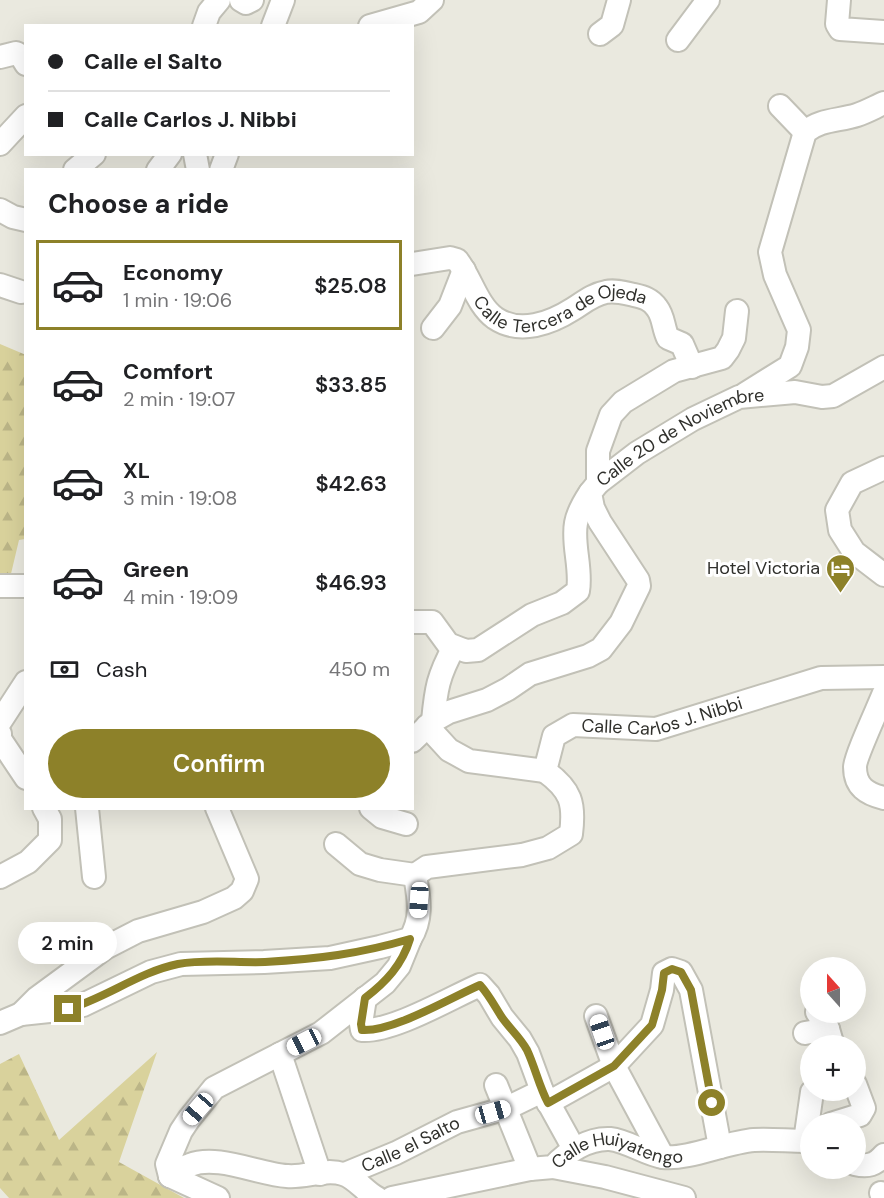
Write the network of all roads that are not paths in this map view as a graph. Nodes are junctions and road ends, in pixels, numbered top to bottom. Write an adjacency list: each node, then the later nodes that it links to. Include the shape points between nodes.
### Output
1 (219, 0): 9 (street)
2 (241, 0): 3 (street)
3 (252, 0)
4 (283, 0): 10 (street)
5 (432, 0): 11 (street, via 418,12)
6 (619, 0): 13 (street, via 612,25)
7 (708, 0): 14 (street)
8 (839, 0): 12 (street, via 840,29)
9 (205, 24)
10 (274, 24)
11 (374, 24)
12 (884, 32)
13 (600, 34)
14 (678, 40)
15 (0, 57): 16 (street, via 16,53)
16 (24, 61)
17 (884, 103): 20 (street, via 856,116 819,123)
18 (780, 106): 20 (street)
19 (24, 118): 21 (street)
20 (805, 132): 30 (street, via 770,252 775,275 799,330 797,347 790,366)
21 (0, 144)
22 (0, 210): 23 (street)
23 (24, 220)
24 (414, 264): 25 (street, Calle Tercera de Ojeda, via 450,258 457,260)
25 (464, 270): 27 (street, via 450,306); 28 (street, Calle Tercera de Ojeda, via 489,311 506,323 521,326 542,325 605,292 648,298 663,317 668,338 682,344)
26 (737, 311): 28 (street, via 734,338 722,358)
27 (433, 328)
28 (692, 367): 32 (street, via 674,371 623,402 611,415 598,452)
29 (884, 368): 30 (street, Calle 20 de Noviembre, via 833,396 795,392)
30 (739, 398): 32 (street, Calle 20 de Noviembre, via 693,419 637,453)
31 (884, 468): 33 (street, via 852,483 837,510 840,530 854,552)
32 (594, 488): 37 (street, via 575,525 578,591 478,650); 41 (street, Calle 20 de Noviembre, via 593,508 638,580 639,586 621,623 601,649 588,656 530,674 487,700 449,712)
33 (884, 575)
34 (0, 586): 35 (street)
35 (24, 586)
36 (414, 622): 37 (street, via 432,622)
37 (454, 647): 41 (street, via 442,669)
38 (24, 685): 40 (street)
39 (882, 685): 42 (street, Calle Carlos J. Nibbi, via 821,678 656,729 573,725 554,736); 44 (street, via 855,766 859,783 868,794)
40 (1, 722): 43 (street, via 0,739)
41 (424, 729): 42 (street, via 449,750 469,760)
42 (545, 771): 51 (street, via 562,783 574,811 571,834 548,848 522,855 428,867)
43 (24, 775)
44 (884, 798)
45 (45, 810): 52 (street, via 50,819 50,840 28,862)
46 (87, 810): 53 (street)
47 (218, 810): 56 (street, via 246,879 242,891 203,912 138,931 105,948)
48 (373, 810): 49 (street, via 382,817)
49 (406, 824)
50 (336, 844): 51 (street, via 360,864)
51 (415, 875): 54 (street, via 419,900 417,927)
52 (0, 877)
53 (94, 877)
54 (410, 939): 55 (street, via 399,966); 56 (street, via 330,958 181,964 151,972 83,1005)
55 (365, 998): 59 (street, via 321,1033); 62 (street, via 362,1030 374,1031 480,985 520,1039)
56 (21, 1014): 58 (street)
57 (596, 1016): 60 (street)
58 (0, 1023)
59 (280, 1054): 72 (street); 74 (street, via 214,1088 181,1131 167,1164)
60 (614, 1066): 62 (street, Calle el Salto); 65 (street, Calle el Salto, via 652,1025 664,973 672,969 681,972 691,990); 68 (street)
61 (496, 1085): 63 (street)
62 (545, 1097): 63 (street, Calle el Salto); 66 (street)
63 (507, 1108): 71 (street); 73 (street, Calle el Salto, via 457,1122)
64 (800, 1137): 65 (street, Calle Huiyatengo)
65 (720, 1147): 68 (street, Calle Huiyatengo)
66 (574, 1149): 68 (street, Calle Huiyatengo, via 610,1139); 70 (street, Calle Huiyatengo)
67 (884, 1155): 69 (street, via 877,1163)
68 (663, 1157)
69 (866, 1166)
70 (553, 1167): 71 (street, Calle Huiyatengo); 78 (street)
71 (530, 1169): 77 (street, Calle Huiyatengo)
72 (320, 1174): 73 (street); 74 (street, via 286,1176 201,1162)
73 (345, 1174): 76 (street)
74 (170, 1176): 75 (street)
75 (218, 1198)
76 (377, 1198)
77 (392, 1198)
78 (684, 1198)

